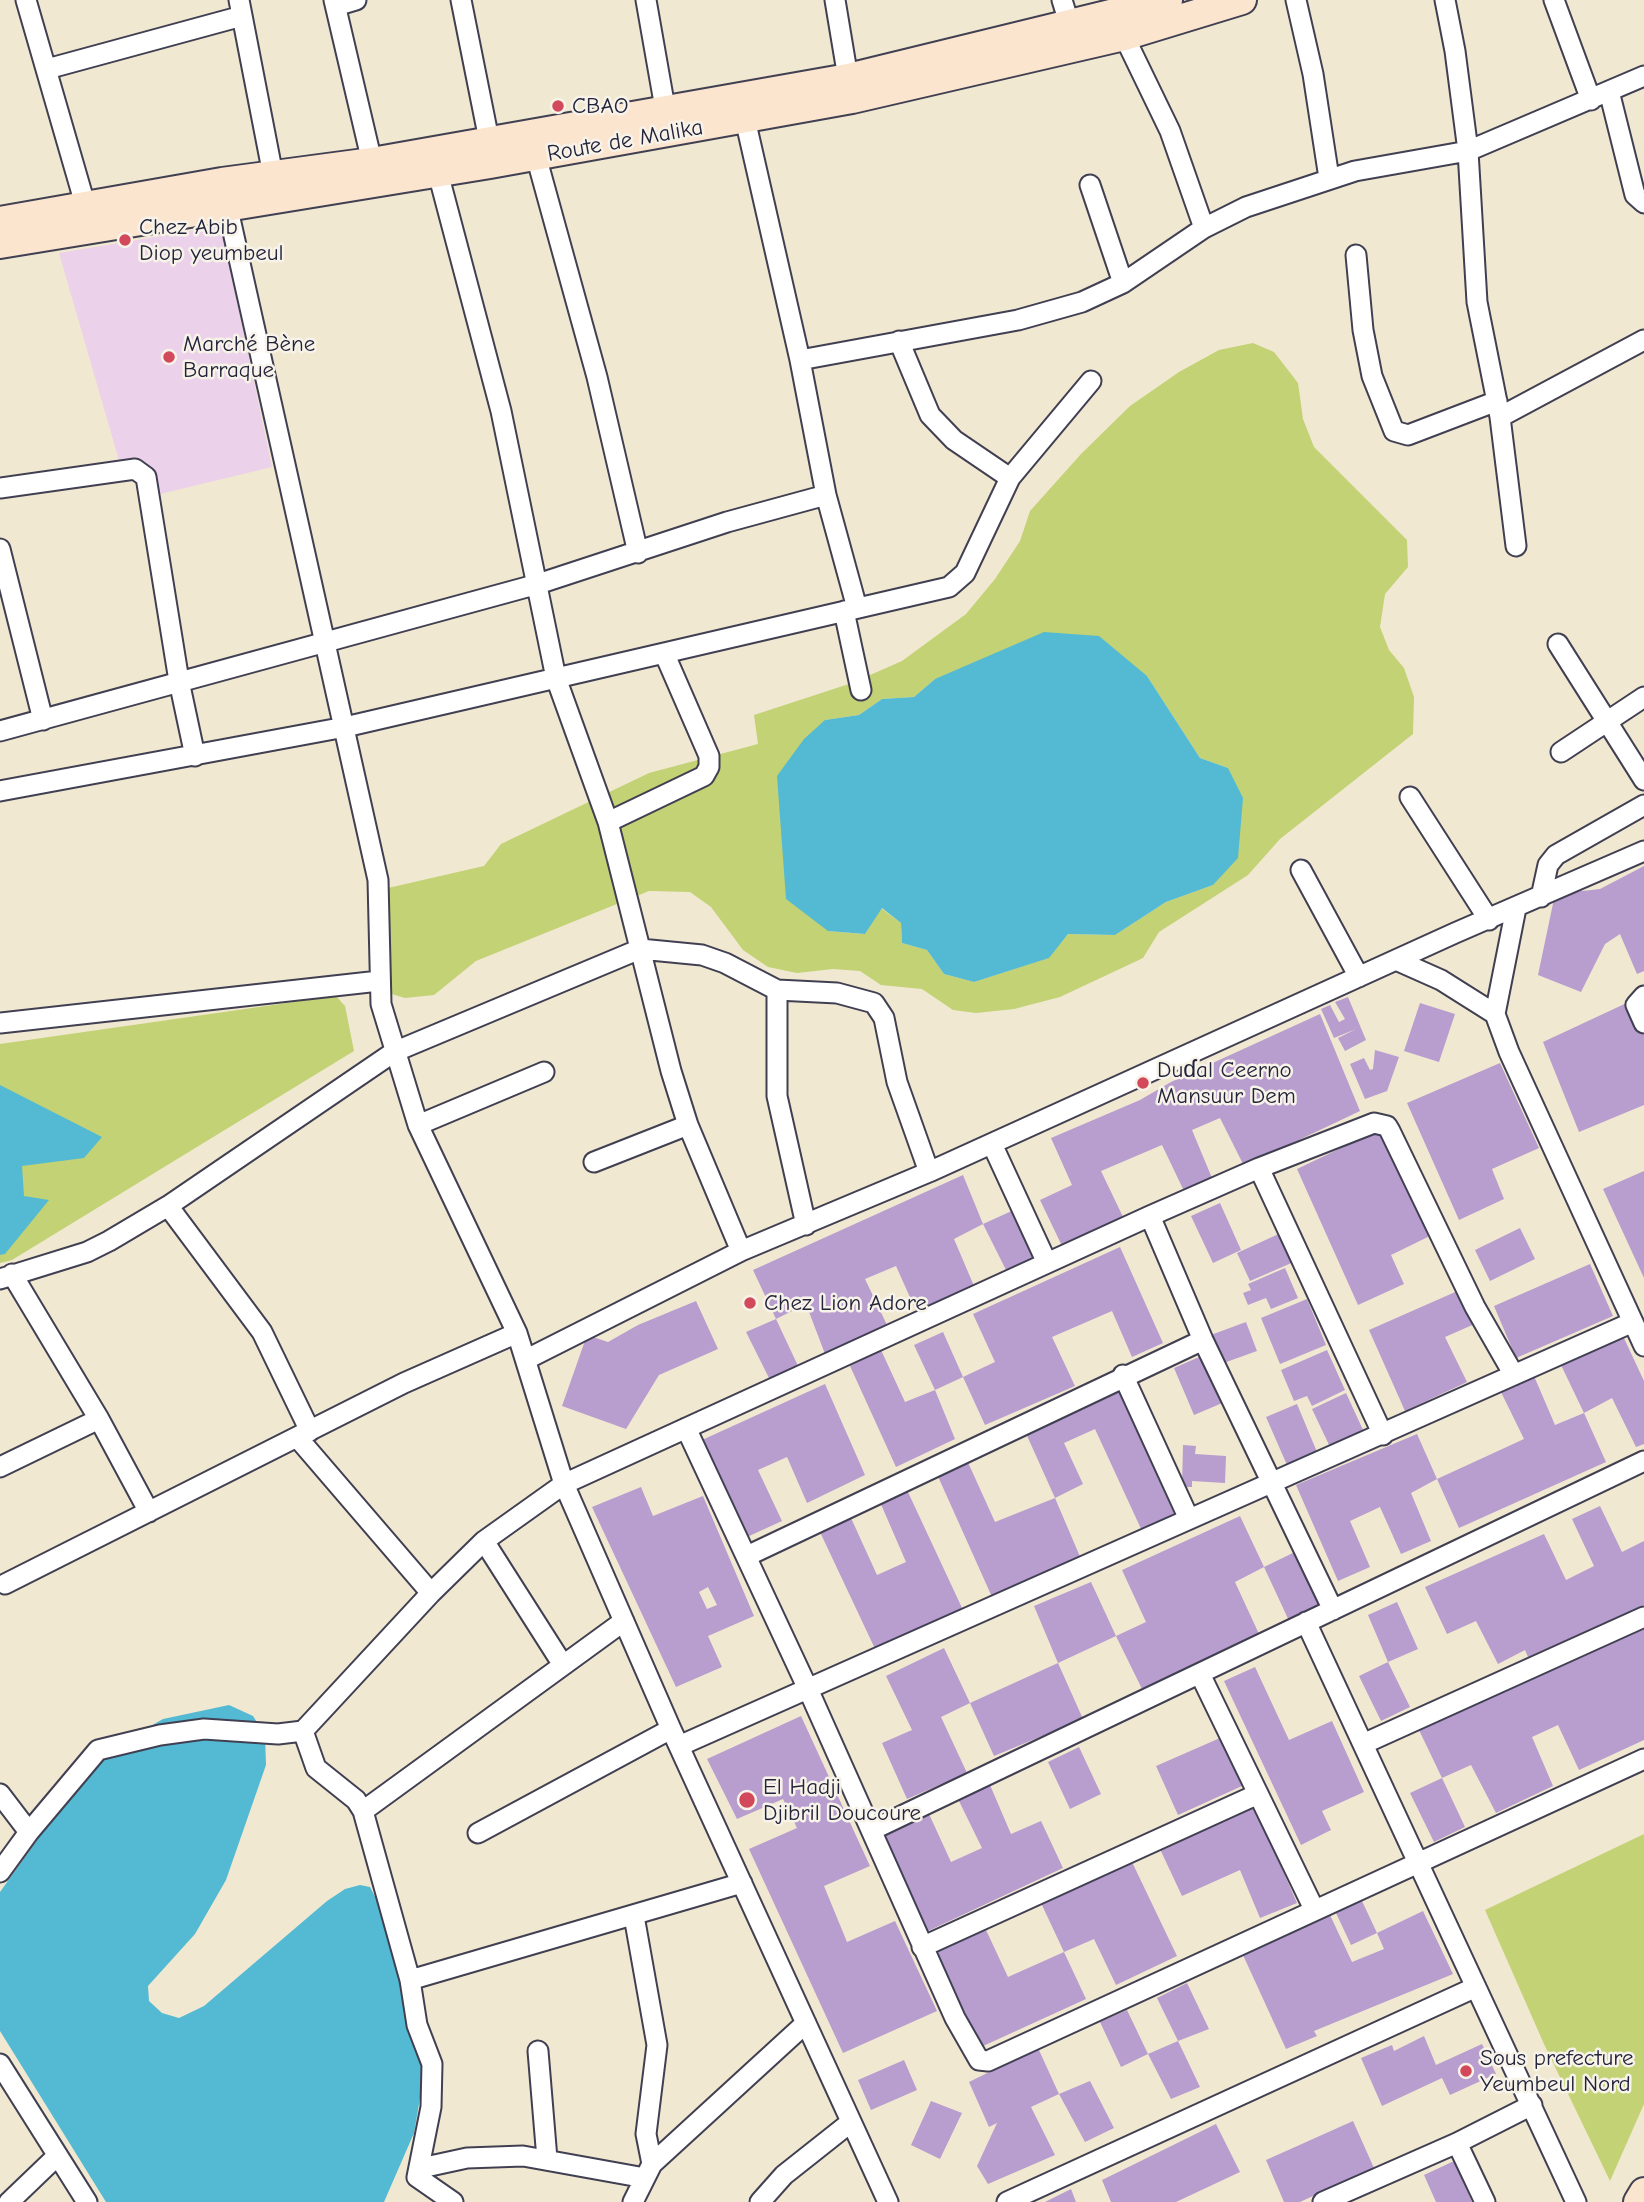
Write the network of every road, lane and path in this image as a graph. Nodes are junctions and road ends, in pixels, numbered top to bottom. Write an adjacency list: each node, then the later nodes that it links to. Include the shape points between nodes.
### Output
1 (26, 0): 15 (street)
2 (356, 0): 11 (street)
3 (461, 0): 22 (street)
4 (646, 0): 20 (street)
5 (835, 0): 17 (street)
6 (1168, 0): 13 (main road, Route de Malika)
7 (1242, 0): 14 (main road, Route de Malika)
8 (1296, 0): 28 (street)
9 (1444, 0): 23 (street)
10 (1554, 0): 19 (street)
11 (335, 3): 25 (street)
12 (240, 8): 15 (street); 27 (street)
13 (1066, 13): 17 (main road, Route de Malika)
14 (1124, 36): 21 (main road, Route de Malika); 34 (street, via 1170,131)
15 (47, 69): 31 (street)
16 (1644, 76): 18 (street)
17 (848, 78): 20 (main road, Route de Malika)
18 (1609, 91): 19 (street); 30 (street, via 1635,195)
19 (1591, 100): 23 (street)
20 (665, 108): 22 (main road, Route de Malika)
21 (745, 119): 24 (main road, Route de Malika); 40 (street)
22 (489, 140): 25 (main road, Route de Malika)
23 (1468, 151): 28 (street); 42 (street, via 1474,281)
24 (536, 156): 26 (main road, Route de Malika); 48 (street, via 597,377)
25 (372, 162): 27 (main road, Route de Malika)
26 (438, 173): 32 (main road, Route de Malika); 49 (street, via 501,411)
27 (273, 175): 31 (main road, Route de Malika)
28 (1329, 178): 34 (street)
29 (1090, 185): 37 (street)
30 (1644, 203)
31 (85, 204): 33 (main road, Route de Malika)
32 (227, 205): 35 (main road, Route de Malika); 51 (street)
33 (0, 221)
34 (1204, 228): 37 (street)
35 (0, 244)
36 (1356, 255): 42 (street, via 1372,376 1394,431 1408,435)
37 (1123, 283): 39 (street, via 1082,302 1018,320)
38 (1644, 340): 42 (street)
39 (899, 341): 40 (street); 43 (street, via 930,415 954,440)
40 (800, 360): 45 (street)
41 (1091, 381): 43 (street)
42 (1498, 409): 46 (street)
43 (1010, 478): 50 (street, via 958,581)
44 (0, 488): 55 (street, via 135,469 142,472)
45 (826, 495): 48 (street); 50 (street)
46 (1516, 546)
47 (0, 549): 58 (street)
48 (638, 553): 49 (street)
49 (538, 584): 51 (street); 54 (street)
50 (851, 610): 53 (street); 56 (street)
51 (323, 640): 55 (street); 60 (street)
52 (1558, 644): 59 (street)
53 (665, 655): 54 (street); 68 (street, via 709,756 709,767 704,776)
54 (556, 678): 60 (street); 68 (street)
55 (179, 681): 58 (street); 63 (street)
56 (861, 690)
57 (1644, 697): 59 (street)
58 (43, 720): 61 (street)
59 (1606, 721): 62 (street); 64 (street)
60 (345, 727): 63 (street); 77 (street, via 379,887)
61 (0, 731)
62 (1561, 752)
63 (195, 756): 65 (street)
64 (1644, 780)
65 (0, 791)
66 (1410, 797): 73 (street)
67 (1644, 805): 71 (street, via 1556,855 1548,865)
68 (608, 822): 74 (street)
69 (1644, 851): 71 (street)
70 (1301, 870): 76 (street)
71 (1541, 897): 72 (street)
72 (1516, 908): 73 (street); 80 (street)
73 (1489, 919): 75 (street)
74 (639, 949): 78 (street, via 702,955); 83 (street); 86 (street)
75 (1396, 960): 76 (street); 80 (street, via 1441,980)
76 (1359, 977): 87 (street)
77 (379, 981): 81 (street); 83 (street)
78 (777, 990): 90 (street, via 837,993 874,1003 884,1018 897,1082); 93 (street, via 777,1096)
79 (1644, 996): 82 (street, via 1636,1005)
80 (1495, 1014): 97 (street)
81 (0, 1023)
82 (1644, 1023)
83 (394, 1052): 85 (street); 91 (street)
84 (544, 1072): 85 (street)
85 (418, 1125): 98 (street)
86 (688, 1125): 88 (street); 94 (street)
87 (992, 1144): 90 (street); 95 (street)
88 (594, 1162)
89 (1259, 1168): 92 (street); 103 (street, via 1374,1123 1387,1126 1475,1307); 107 (street)
90 (929, 1172): 93 (street)
91 (168, 1206): 96 (street, via 87,1252); 106 (street, via 262,1332)
92 (1150, 1216): 95 (street); 99 (street)
93 (806, 1225): 94 (street)
94 (741, 1251): 101 (street)
95 (1047, 1263): 105 (street)
96 (6, 1277): 104 (street)
97 (1633, 1322): 100 (street); 103 (street)
98 (517, 1333): 101 (street); 106 (street)
99 (1203, 1340): 102 (street); 110 (street)
100 (1644, 1346)
101 (527, 1359): 111 (street)
102 (1123, 1375): 113 (street); 115 (street)
103 (1514, 1375): 107 (street)
104 (99, 1419): 109 (street); 112 (street)
105 (686, 1428): 111 (street); 115 (street)
106 (303, 1434): 112 (street); 117 (street)
107 (1383, 1435): 110 (street)
108 (1644, 1461): 118 (street)
109 (0, 1467)
110 (1274, 1482): 113 (street); 118 (street)
111 (564, 1484): 114 (street); 120 (street)
112 (149, 1513): 116 (street)
113 (1189, 1520): 124 (street)
114 (484, 1541): 117 (street); 122 (street)
115 (747, 1556): 124 (street)
116 (2, 1582)
117 (431, 1593): 125 (street)
118 (1333, 1610): 121 (street)
119 (1644, 1617): 127 (street)
120 (624, 1621): 122 (street); 126 (street)
121 (1307, 1622): 123 (street); 127 (street)
122 (563, 1665): 131 (street)
123 (1199, 1674): 130 (street); 132 (street)
124 (808, 1689): 126 (street); 132 (street)
125 (303, 1731): 131 (street, via 316,1768); 133 (street, via 278,1734 204,1729 98,1750)
126 (675, 1737): 134 (street); 137 (street)
127 (1363, 1744): 135 (street)
128 (1644, 1759): 135 (street)
129 (0, 1794): 133 (street)
130 (1258, 1794): 138 (street); 140 (street)
131 (363, 1811): 141 (street)
132 (872, 1830): 140 (street)
133 (29, 1832): 136 (street)
134 (478, 1833)
135 (1418, 1862): 138 (street); 142 (street)
136 (0, 1872)
137 (742, 1883): 139 (street); 143 (street)
138 (1314, 1909): 140 (street, via 984,2061 976,2058)
139 (634, 1916): 141 (street); 152 (street, via 657,2045 646,2134)
140 (922, 1947)
141 (410, 1980): 151 (street, via 417,2025 432,2064 431,2107)
142 (1476, 1987): 146 (street); 161 (street)
143 (806, 2023): 147 (street); 152 (street)
144 (538, 2051): 150 (street)
145 (0, 2064): 149 (street)
146 (1532, 2105): 148 (street); 163 (street)
147 (851, 2122): 159 (street, via 784,2175); 160 (street)
148 (1457, 2143): 154 (street); 162 (street)
149 (57, 2156): 155 (street); 156 (street)
150 (547, 2159): 151 (street, via 467,2158); 152 (street)
151 (421, 2168): 157 (street, via 417,2177)
152 (648, 2171): 158 (street)
153 (1644, 2192): 164 (main road)
154 (1335, 2200)
155 (9, 2202)
156 (87, 2202)
157 (453, 2202)
158 (633, 2202)
159 (760, 2202)
160 (888, 2202)
161 (1007, 2202)
162 (1485, 2202)
163 (1576, 2202)
164 (1638, 2202)

